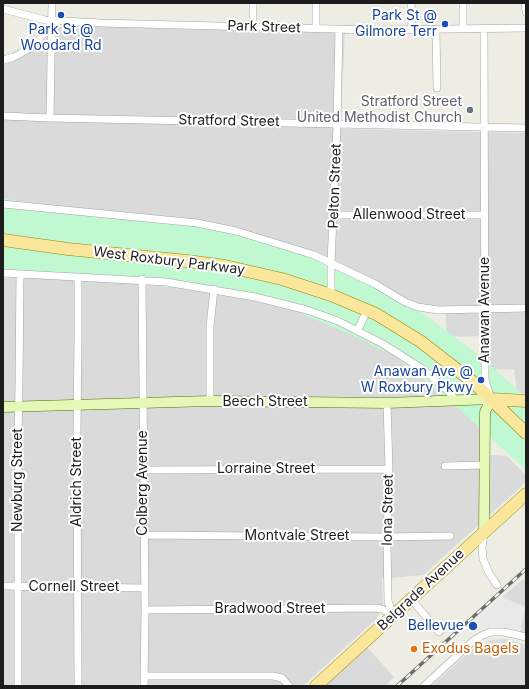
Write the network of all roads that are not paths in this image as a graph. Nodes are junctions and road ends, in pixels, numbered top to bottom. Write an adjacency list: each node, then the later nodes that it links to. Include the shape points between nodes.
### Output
1 (52, 3): 9 (street)
2 (253, 3): 10 (street)
3 (316, 3): 11 (street)
4 (411, 3): 16 (street)
5 (463, 3): 14 (street)
6 (525, 3): 8 (street)
7 (3, 9): 9 (street, Park Street)
8 (526, 12)
9 (52, 21): 10 (street, Park Street); 18 (street, via 32,47); 21 (street)
10 (253, 27): 11 (street, Park Street)
11 (316, 28): 13 (street, Park Street)
12 (526, 28): 15 (street, Park Street)
13 (339, 29): 16 (street, Park Street); 22 (street, Pelton Street)
14 (464, 29): 15 (street, Park Street); 17 (street, Park Street)
15 (484, 29): 23 (street, Anawan Avenue)
16 (412, 30): 17 (street, Park Street)
17 (436, 30): 19 (street)
18 (3, 60)
19 (437, 88)
20 (3, 116): 21 (street, Stratford Street)
21 (50, 118): 22 (street, Stratford Street)
22 (337, 125): 23 (street, Stratford Street); 26 (street, Pelton Street)
23 (484, 128): 24 (street, Stratford Street); 27 (street, Anawan Avenue)
24 (526, 128)
25 (3, 204): 29 (street, via 197,223 273,242)
26 (334, 215): 27 (street, Allenwood Street); 29 (street, Pelton Street)
27 (484, 215): 36 (street, Anawan Avenue)
28 (3, 240): 35 (main road, West Roxbury Parkway, via 220,266 282,279)
29 (331, 263): 35 (street, Pelton Street); 36 (street, via 418,307 438,310)
30 (3, 273): 31 (street, West Roxbury Parkway)
31 (20, 274): 32 (street, West Roxbury Parkway); 48 (street, Newburg Street)
32 (78, 277): 33 (street, West Roxbury Parkway); 46 (street, Aldrich Street)
33 (142, 279): 34 (street, West Roxbury Parkway); 44 (street, Colberg Avenue)
34 (214, 289): 39 (street, West Roxbury Parkway, via 307,310); 41 (street, via 210,326)
35 (331, 295): 38 (main road, West Roxbury Parkway)
36 (485, 308): 37 (street); 40 (street, Anawan Avenue, via 485,380)
37 (526, 308)
38 (367, 310): 39 (street); 40 (main road, West Roxbury Parkway, via 420,341 448,361)
39 (358, 330): 42 (street, West Roxbury Parkway, via 424,370)
40 (491, 399): 42 (street, Beech Street); 43 (main road, Beech Street); 49 (main road, West Roxbury Parkway); 50 (street, via 485,412)
41 (210, 401): 44 (street, Beech Street); 45 (street, Beech Street)
42 (456, 401): 45 (street, Beech Street)
43 (526, 401)
44 (143, 403): 46 (street, Beech Street); 53 (street, Colberg Avenue)
45 (387, 403): 52 (street, Iona Street)
46 (77, 404): 48 (street, Beech Street); 62 (street, Aldrich Street)
47 (3, 407): 48 (street, Beech Street)
48 (19, 407): 61 (street, Newburg Street)
49 (526, 433)
50 (485, 465): 51 (street); 55 (street)
51 (445, 466)
52 (389, 469): 53 (street, Lorraine Street); 58 (street, Iona Street)
53 (143, 470): 56 (street, Colberg Avenue)
54 (526, 494): 55 (main road, Belgrade Avenue)
55 (484, 532): 59 (street, via 483,559); 64 (main road, Belgrade Avenue)
56 (144, 535): 58 (street, Montvale Street); 63 (street, Colberg Avenue)
57 (450, 536): 58 (street, Montvale Street)
58 (388, 537): 66 (street, Iona Street, via 388,601)
59 (497, 585)
60 (3, 586): 61 (street, Cornell Street)
61 (18, 586): 62 (street, Cornell Street); 70 (street, Newburg Street)
62 (77, 587): 63 (street, Cornell Street); 71 (street, Aldrich Street)
63 (144, 588): 65 (street, Colberg Avenue)
64 (411, 599): 66 (main road, Belgrade Avenue); 67 (street)
65 (145, 610): 66 (street, Bradwood Street, via 375,608); 69 (street, Colberg Avenue)
66 (393, 615): 74 (main road, Belgrade Avenue)
67 (439, 632)
68 (526, 637): 75 (street, via 496,632 483,635 473,641)
69 (144, 676): 72 (street, Colberg Avenue); 73 (street, via 273,676 282,678)
70 (18, 686)
71 (78, 686)
72 (144, 686)
73 (289, 686)
74 (316, 686)
75 (424, 686)

